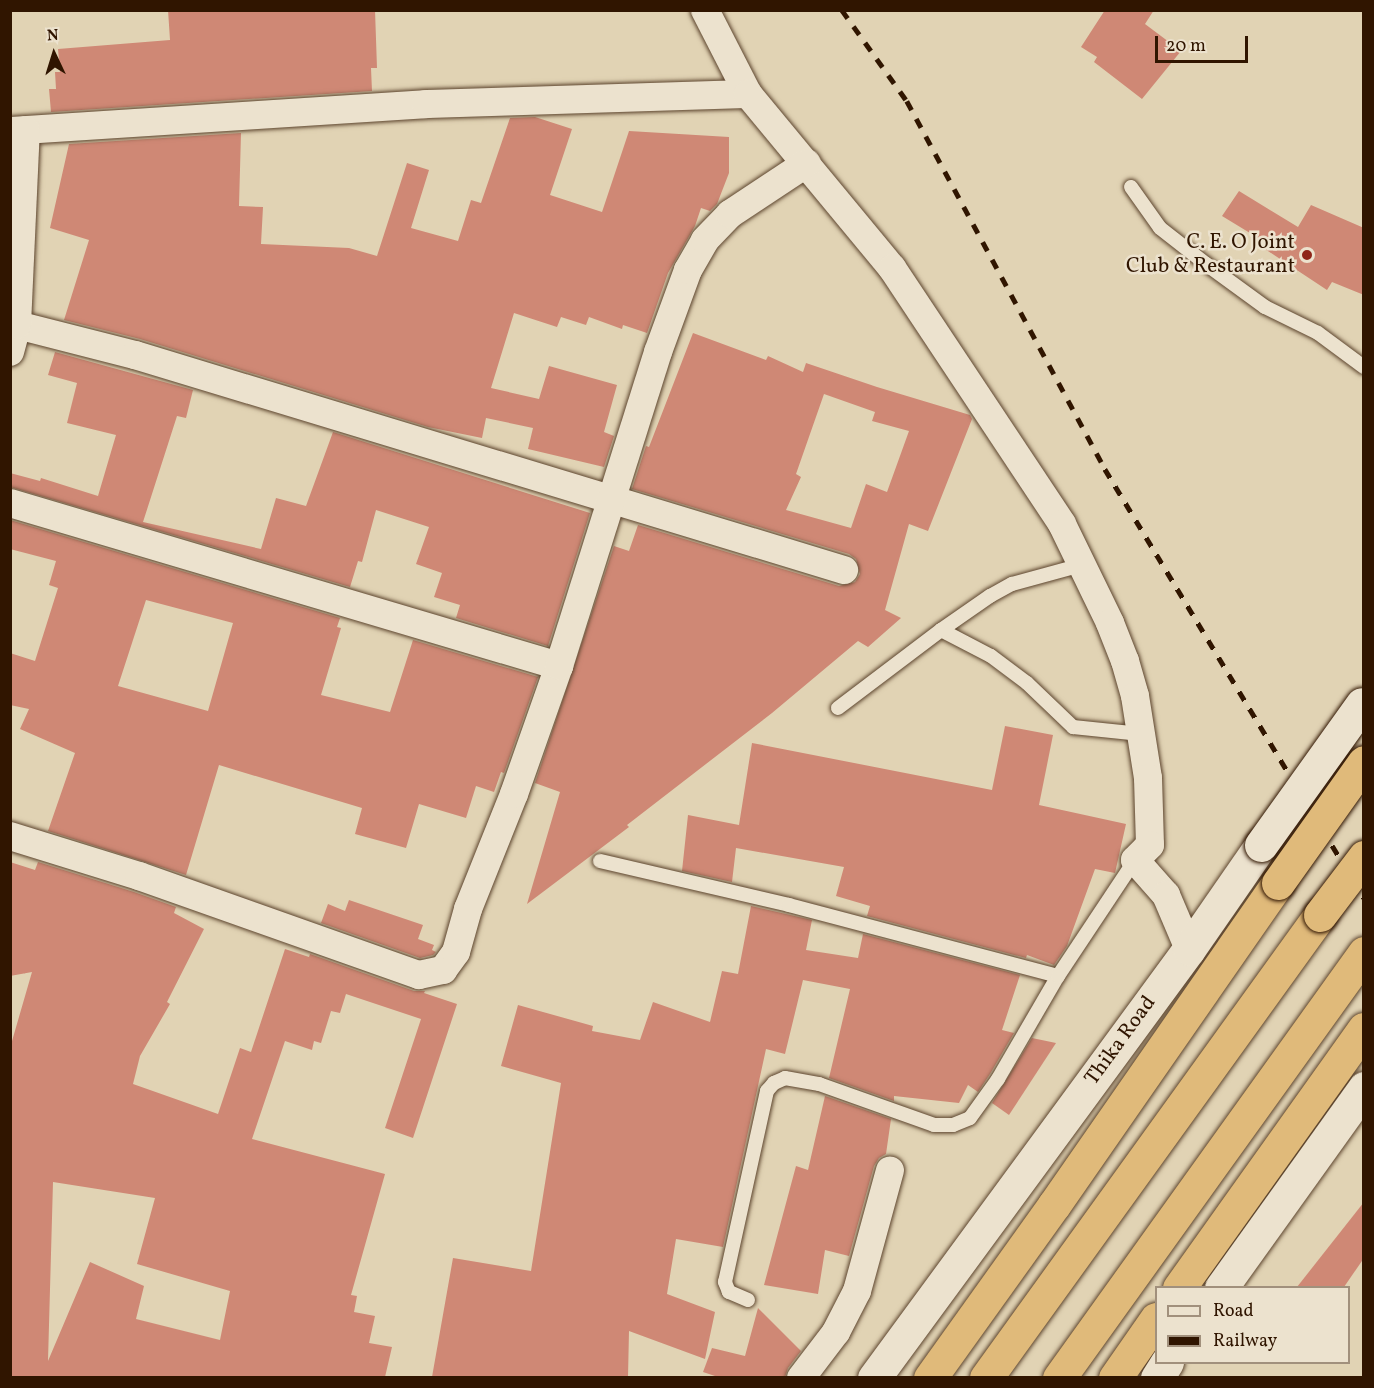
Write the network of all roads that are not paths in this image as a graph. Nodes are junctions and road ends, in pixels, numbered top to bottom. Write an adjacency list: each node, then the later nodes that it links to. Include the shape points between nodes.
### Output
1 (705, 10): 2 (street)
2 (748, 94): 3 (street, via 426,104); 4 (street)
3 (18, 131): 6 (street)
4 (807, 163): 8 (street, via 730,214 705,240 688,270); 10 (street, via 892,267 1062,524)
5 (1131, 187): 7 (lane, via 1160,228 1197,257 1265,307 1318,333)
6 (14, 339): 8 (street, via 135,355)
7 (1364, 367)
8 (610, 501): 11 (street); 13 (street)
9 (10, 503): 13 (street)
10 (1082, 566): 12 (lane, via 1012,584); 16 (street, via 1125,661)
11 (844, 570)
12 (941, 630): 15 (lane); 16 (lane, via 991,656 1027,683 1073,727)
13 (559, 666): 18 (street, via 468,909 456,952 443,970 431,974 419,975 139,876)
14 (1363, 703): 22 (main road, Thika Road, bridge)
15 (838, 708)
16 (1141, 734): 21 (street, via 1148,778 1150,845)
17 (1364, 762): 35 (highway, bridge)
18 (10, 836)
19 (1364, 857): 36 (highway, bridge)
20 (600, 861): 24 (lane, via 789,905)
21 (1135, 861): 22 (street, via 1166,895); 24 (lane)
22 (1189, 949): 34 (main road, Thika Road)
23 (1364, 953): 37 (highway)
24 (1058, 976): 30 (lane, via 998,1079 970,1118 953,1125 934,1125 819,1084 785,1078 774,1083 767,1091 725,1282 729,1292)
25 (1364, 1029): 28 (highway)
26 (1364, 1088): 29 (main road)
27 (890, 1170): 33 (street, via 857,1291 836,1332)
28 (1180, 1286)
29 (1222, 1286)
30 (748, 1300)
31 (1155, 1320): 38 (highway)
32 (1166, 1364): 39 (main road)
33 (801, 1377)
34 (874, 1377)
35 (930, 1377)
36 (986, 1377)
37 (1059, 1377)
38 (1115, 1377)
39 (1157, 1377)

